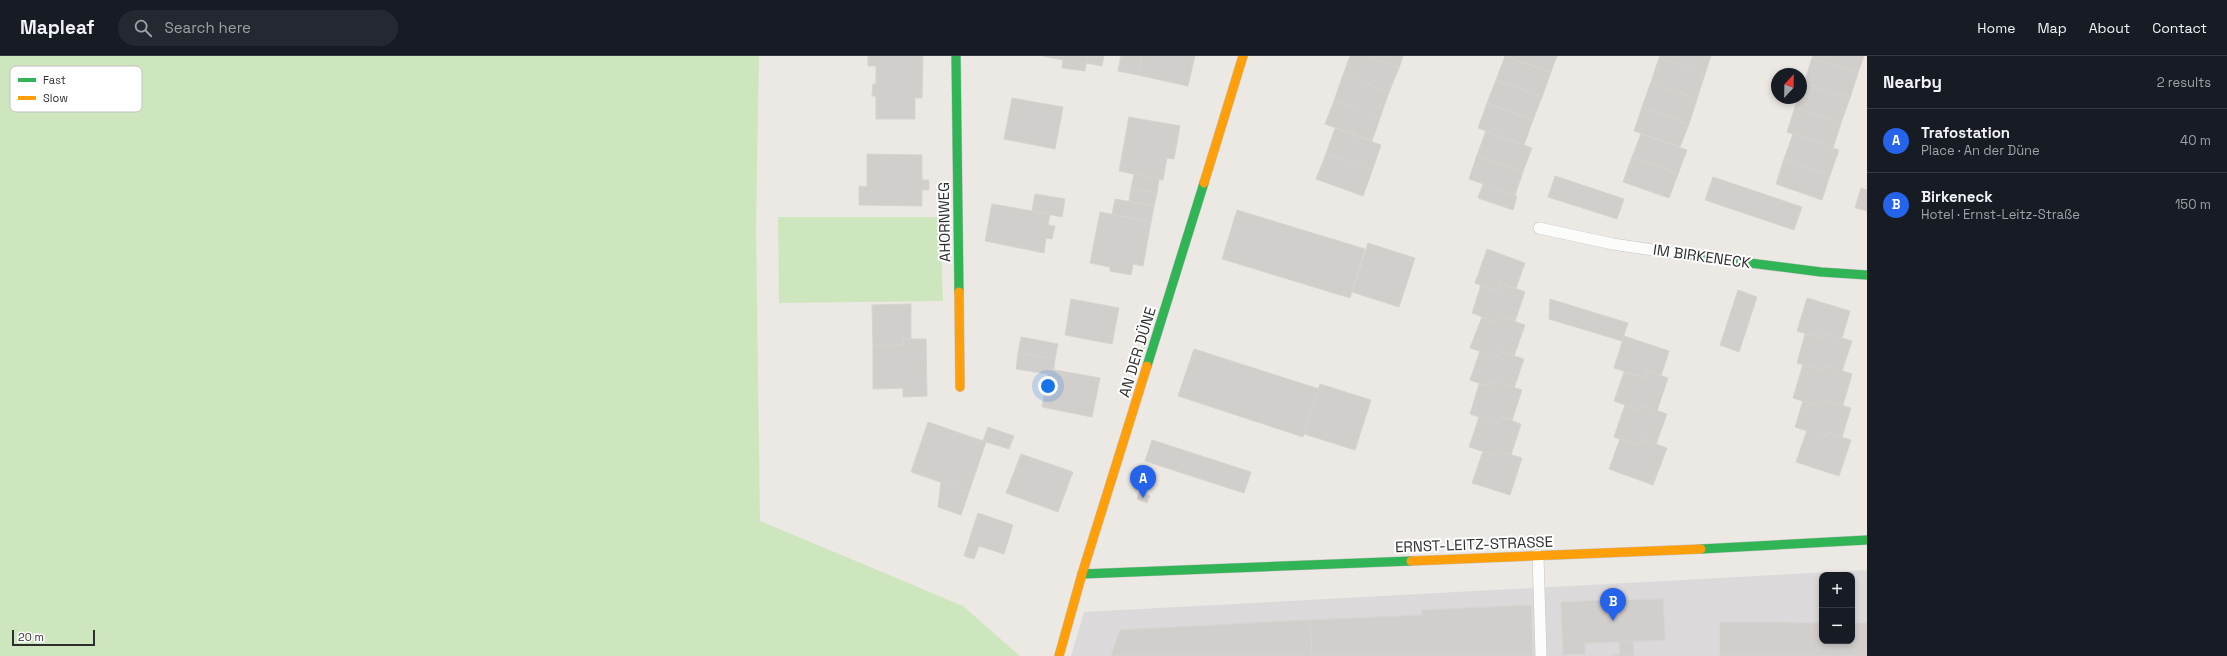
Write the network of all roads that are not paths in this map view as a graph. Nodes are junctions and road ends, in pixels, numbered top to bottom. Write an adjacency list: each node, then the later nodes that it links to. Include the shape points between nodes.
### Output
1 (956, 56): 6 (street, AHORNWEG)
2 (1243, 56): 9 (street, AN DER DÜNE)
3 (1538, 228): 4 (lane, IM BIRKENECK, via 1613,244)
4 (1686, 254): 5 (street, IM BIRKENECK, via 1821,272)
5 (1867, 275)
6 (960, 387)
7 (1867, 540): 8 (street, ERNST-LEITZ-STRASSE)
8 (1538, 555): 9 (street, ERNST-LEITZ-STRASSE); 11 (lane)
9 (1082, 574): 10 (street, AN DER DÜNE)
10 (1059, 656)
11 (1541, 656)

